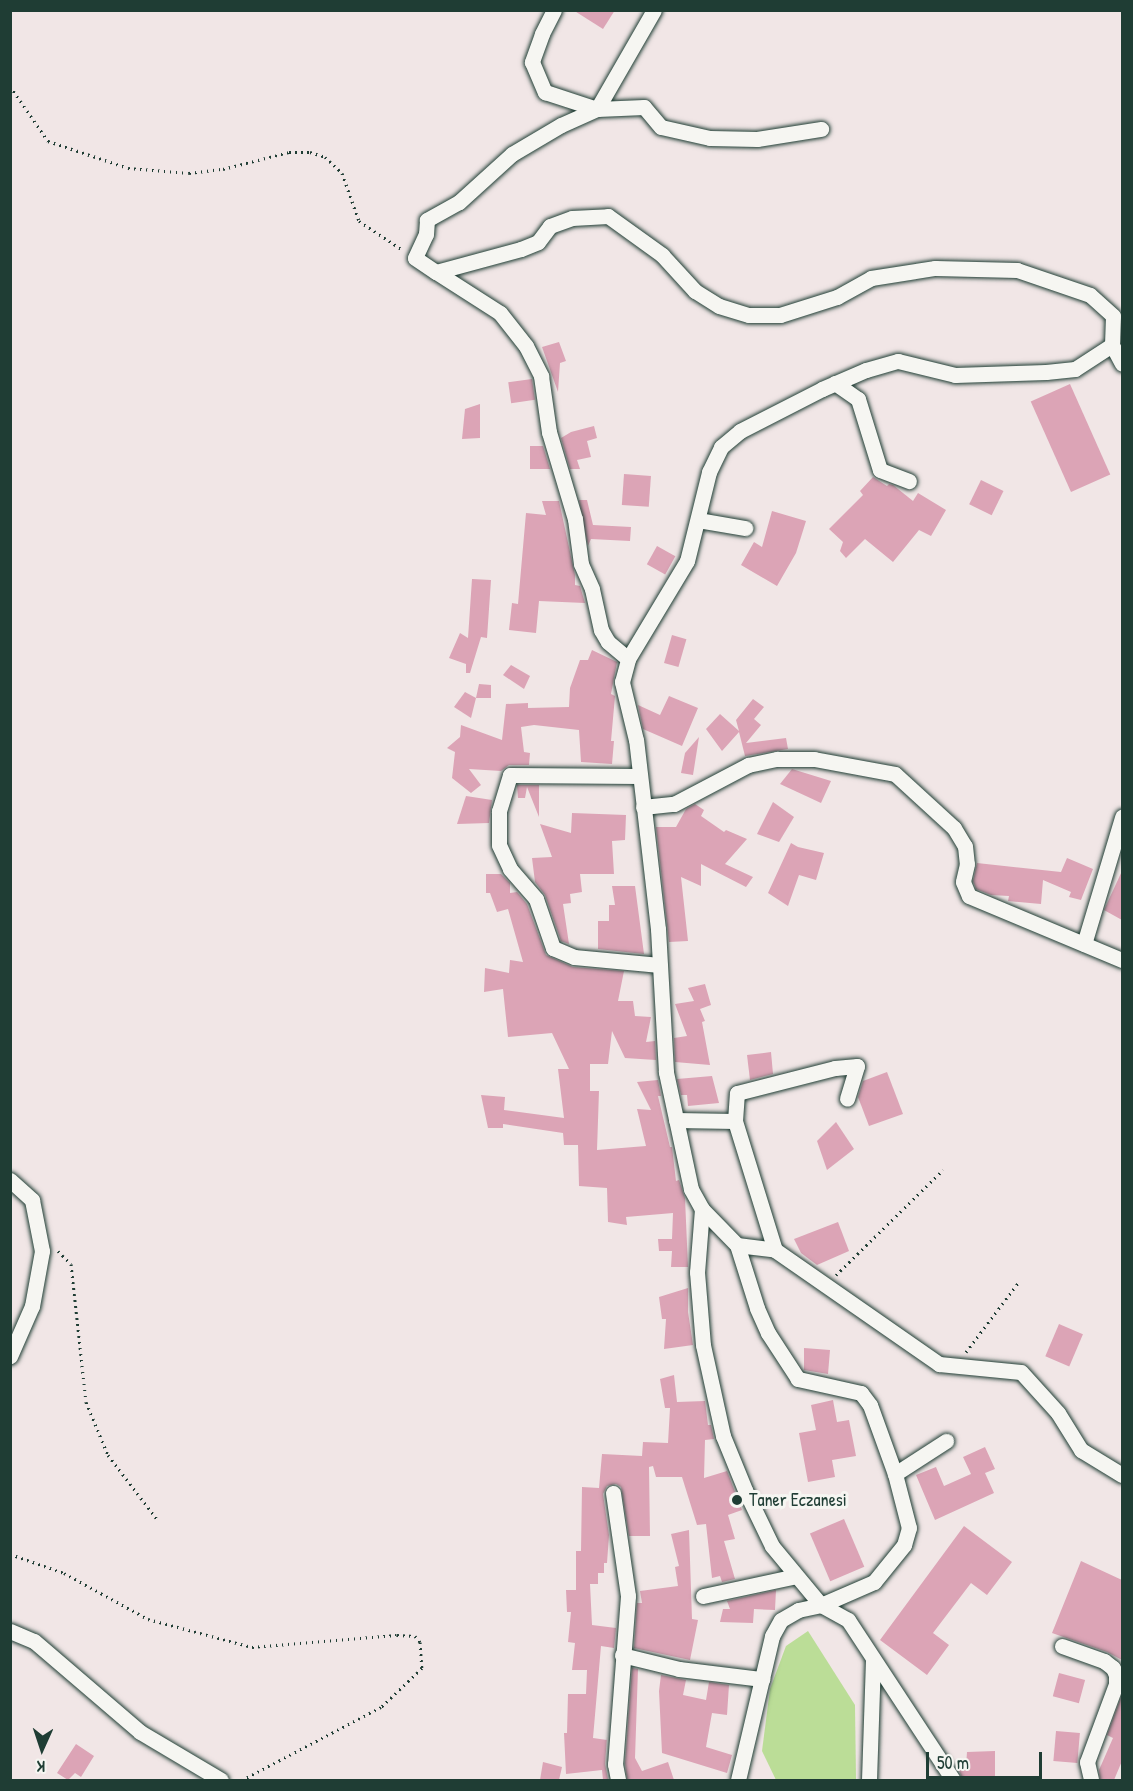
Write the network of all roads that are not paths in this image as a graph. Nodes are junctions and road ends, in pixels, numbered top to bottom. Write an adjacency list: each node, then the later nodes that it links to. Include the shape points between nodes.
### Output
1 (554, 10): 3 (street, via 532,62 545,92)
2 (654, 10): 3 (street)
3 (597, 109): 4 (street, via 644,107 661,127 710,138 757,139); 5 (street, via 512,154 459,202 427,220 426,234 415,258)
4 (821, 129)
5 (436, 272): 7 (street, via 521,249 538,242 550,226 572,218 608,216 662,255 695,291 719,306 749,315 780,315 837,297 882,276 935,268 1017,270 1090,295 1113,316); 13 (street, via 500,313 513,326 541,376 549,432 575,519 581,564 592,589 601,630 608,642)
6 (1122, 306): 7 (street)
7 (1113, 340): 8 (street); 9 (street, via 1075,369 955,375 898,361)
8 (1122, 364)
9 (835, 383): 10 (street, via 858,399 880,470); 11 (street, via 740,430 721,447 709,472)
10 (909, 481)
11 (698, 520): 12 (street); 13 (street, via 687,561)
12 (745, 528)
13 (628, 658): 14 (street, via 622,682 636,741)
14 (639, 776): 15 (street); 19 (street, via 510,775 499,811 499,845 510,869 536,900 554,948 574,957)
15 (643, 807): 17 (street, via 674,804 748,765 777,759 814,759 895,774 954,828 965,846 963,882 969,896); 19 (street)
16 (1122, 817): 17 (street)
17 (1084, 944): 18 (street)
18 (1122, 960)
19 (660, 965): 21 (street, via 666,1072)
20 (846, 1098): 22 (street, via 857,1066 737,1093)
21 (676, 1120): 22 (street); 24 (street, via 691,1189)
22 (735, 1121): 26 (street)
23 (10, 1180): 27 (street, via 32,1200 42,1251 32,1306)
24 (702, 1209): 25 (street); 32 (street, via 697,1272 704,1345 723,1436 772,1546)
25 (737, 1245): 26 (street); 29 (street, via 760,1317 798,1379 861,1393 870,1405)
26 (775, 1250): 30 (street, via 939,1364 1021,1372 1058,1413 1081,1450)
27 (10, 1356)
28 (946, 1441): 29 (street)
29 (895, 1474): 34 (street, via 909,1528 904,1545 874,1582)
30 (1122, 1475)
31 (613, 1493): 37 (street, via 628,1596)
32 (796, 1575): 33 (street); 34 (street)
33 (703, 1596)
34 (821, 1605): 38 (street, via 848,1620); 39 (street, via 798,1610 782,1620 772,1636)
35 (10, 1631): 40 (street, via 34,1641 140,1732)
36 (1062, 1646): 45 (street, via 1104,1661 1116,1675 1087,1762)
37 (622, 1655): 39 (street, via 679,1669); 41 (street, via 615,1764)
38 (873, 1659): 43 (street); 44 (street)
39 (762, 1679): 42 (street)
40 (221, 1780)
41 (618, 1780)
42 (738, 1780)
43 (869, 1780)
44 (953, 1780)
45 (1091, 1780)

